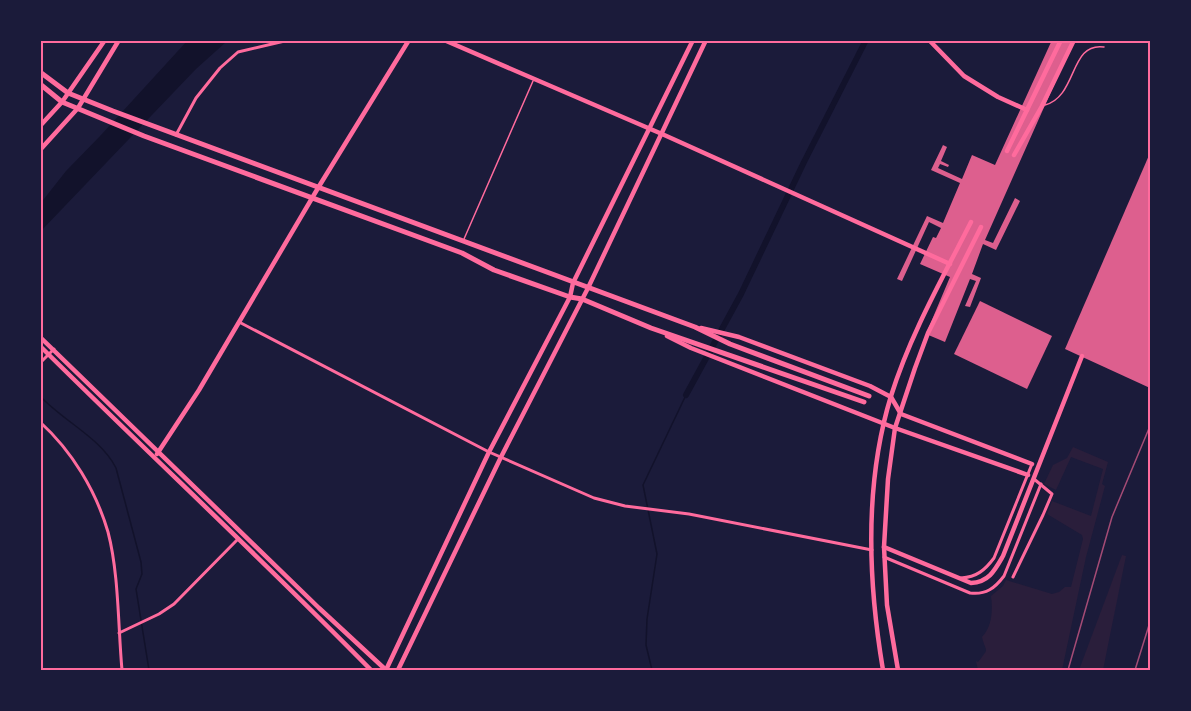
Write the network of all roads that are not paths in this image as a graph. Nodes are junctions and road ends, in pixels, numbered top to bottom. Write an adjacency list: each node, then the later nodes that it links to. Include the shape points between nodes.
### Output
1 (105, 40): 15 (main road)
2 (119, 40): 16 (main road)
3 (289, 40): 24 (street, via 238,52 195,98)
4 (409, 40): 28 (main road)
5 (444, 40): 13 (main road)
6 (693, 40): 22 (main road)
7 (706, 40): 23 (main road)
8 (929, 40): 20 (main road, via 964,76 998,98)
9 (1061, 40): 20 (main road)
10 (1074, 40): 18 (main road)
11 (1104, 47): 18 (lane, via 1087,50 1062,96 1055,103)
12 (40, 72): 15 (main road)
13 (534, 80): 22 (main road); 32 (lane)
14 (40, 84): 17 (main road)
15 (68, 93): 16 (main road); 17 (main road)
16 (84, 99): 19 (main road); 24 (main road)
17 (62, 102): 19 (main road); 21 (main road)
18 (1042, 106): 27 (main road)
19 (78, 108): 25 (main road); 29 (main road)
20 (1027, 110): 26 (main road)
21 (40, 126)
22 (650, 131): 23 (main road); 34 (main road)
23 (662, 134): 33 (main road); 35 (main road)
24 (176, 135): 28 (main road)
25 (40, 150)
26 (1007, 151)
27 (1014, 155)
28 (318, 188): 29 (main road); 32 (main road)
29 (313, 199): 36 (main road); 38 (main road)
30 (971, 222): 33 (main road)
31 (981, 227): 50 (main road, via 928,333)
32 (463, 242): 34 (main road)
33 (950, 264): 48 (main road, via 908,349)
34 (573, 283): 35 (main road); 36 (main road)
35 (588, 288): 37 (main road); 39 (main road)
36 (570, 297): 37 (main road); 55 (main road)
37 (582, 299): 42 (main road); 56 (main road)
38 (239, 322): 54 (main road); 55 (street)
39 (695, 327): 47 (main road); 48 (main road, via 732,335)
40 (40, 337): 43 (main road)
41 (40, 346): 44 (main road)
42 (698, 347): 49 (main road); 52 (main road)
43 (54, 350): 44 (street); 54 (main road)
44 (49, 354): 46 (street); 57 (main road)
45 (1082, 356): 67 (main road, via 1003,556 987,579)
46 (40, 363)
47 (869, 396)
48 (891, 397): 50 (main road); 52 (main road)
49 (864, 402)
50 (901, 414): 53 (main road); 58 (main road)
51 (40, 423): 68 (street, via 68,452 100,510 114,565)
52 (885, 424): 53 (main road); 64 (main road, via 872,512)
53 (895, 428): 59 (main road); 63 (main road)
54 (159, 451): 57 (main road); 61 (main road)
55 (489, 452): 56 (street); 71 (main road)
56 (501, 457): 64 (street, via 594,498 625,506); 72 (main road)
57 (154, 459): 62 (main road)
58 (1032, 464): 59 (street)
59 (1028, 475): 60 (street); 67 (street, via 988,567 973,578)
60 (1041, 484): 65 (street, via 1004,576 988,591 970,593); 66 (street, via 1052,494)
61 (243, 534): 62 (street); 71 (main road)
62 (238, 539): 68 (street, via 174,604); 70 (main road)
63 (884, 547): 65 (main road); 67 (main road)
64 (872, 550): 73 (main road, via 872,588)
65 (884, 557): 74 (main road)
66 (1013, 577)
67 (958, 579)
68 (119, 633): 69 (street)
69 (122, 670)
70 (371, 670)
71 (386, 670)
72 (398, 670)
73 (883, 670)
74 (898, 670)

